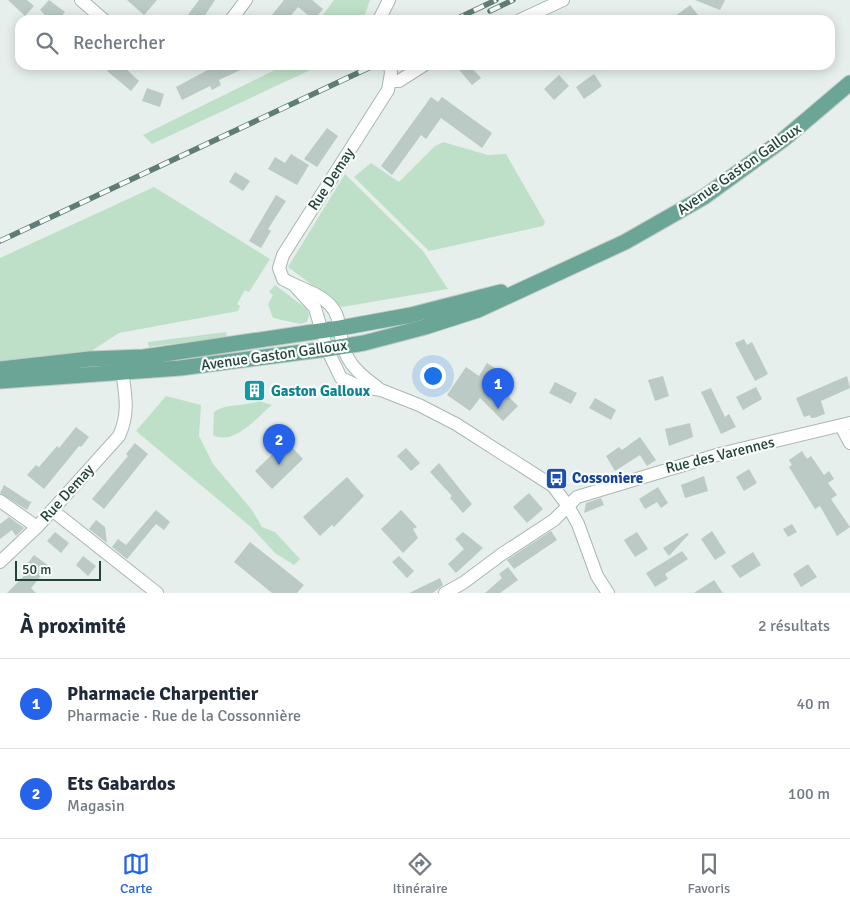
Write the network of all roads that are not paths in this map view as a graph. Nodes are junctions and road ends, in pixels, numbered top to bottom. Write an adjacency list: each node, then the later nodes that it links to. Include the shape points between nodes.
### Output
1 (80, 0): 5 (street)
2 (246, 0): 6 (street)
3 (389, 0): 7 (street)
4 (563, 0): 8 (street)
5 (98, 15)
6 (235, 15)
7 (382, 15)
8 (531, 15)
9 (390, 70): 11 (street, Rue Demay)
10 (416, 70): 11 (street, via 399,81)
11 (390, 81): 14 (street, Rue Demay, via 383,98 283,255 280,273)
12 (850, 83): 13 (main road, Avenue Gaston Galloux, via 784,139 704,197 625,242)
13 (538, 282): 15 (main road, Avenue Gaston Galloux, via 411,315); 17 (main road, Avenue Gaston Galloux, via 478,310 425,327)
14 (294, 286): 15 (street, via 325,300 332,307); 16 (street, Rue Demay, via 315,308)
15 (340, 328): 16 (main road, Avenue Gaston Galloux); 17 (street)
16 (322, 330): 18 (street, Rue Demay); 19 (main road, Avenue Gaston Galloux)
17 (343, 346): 18 (main road, Avenue Gaston Galloux); 22 (street, via 361,375)
18 (327, 349): 19 (main road, Avenue Gaston Galloux, via 244,361); 22 (street, Rue Demay, via 341,378 358,386)
19 (121, 365): 20 (main road, Avenue Gaston Galloux, via 90,359); 21 (main road, Avenue Gaston Galloux); 27 (street, Rue Demay, via 127,404 126,422 119,436)
20 (0, 369)
21 (0, 381)
22 (381, 390): 26 (street, via 418,404 456,424 552,486)
23 (846, 424): 24 (street); 26 (street, Rue des Varennes, via 655,472 577,497)
24 (850, 443)
25 (0, 501): 28 (street)
26 (568, 506): 31 (street, Rue des Varennes, via 554,520); 32 (street, via 597,576)
27 (52, 510): 28 (street, Rue Demay); 30 (street)
28 (37, 526): 29 (street, Rue Demay)
29 (0, 562)
30 (157, 593)
31 (445, 593)
32 (608, 593)

